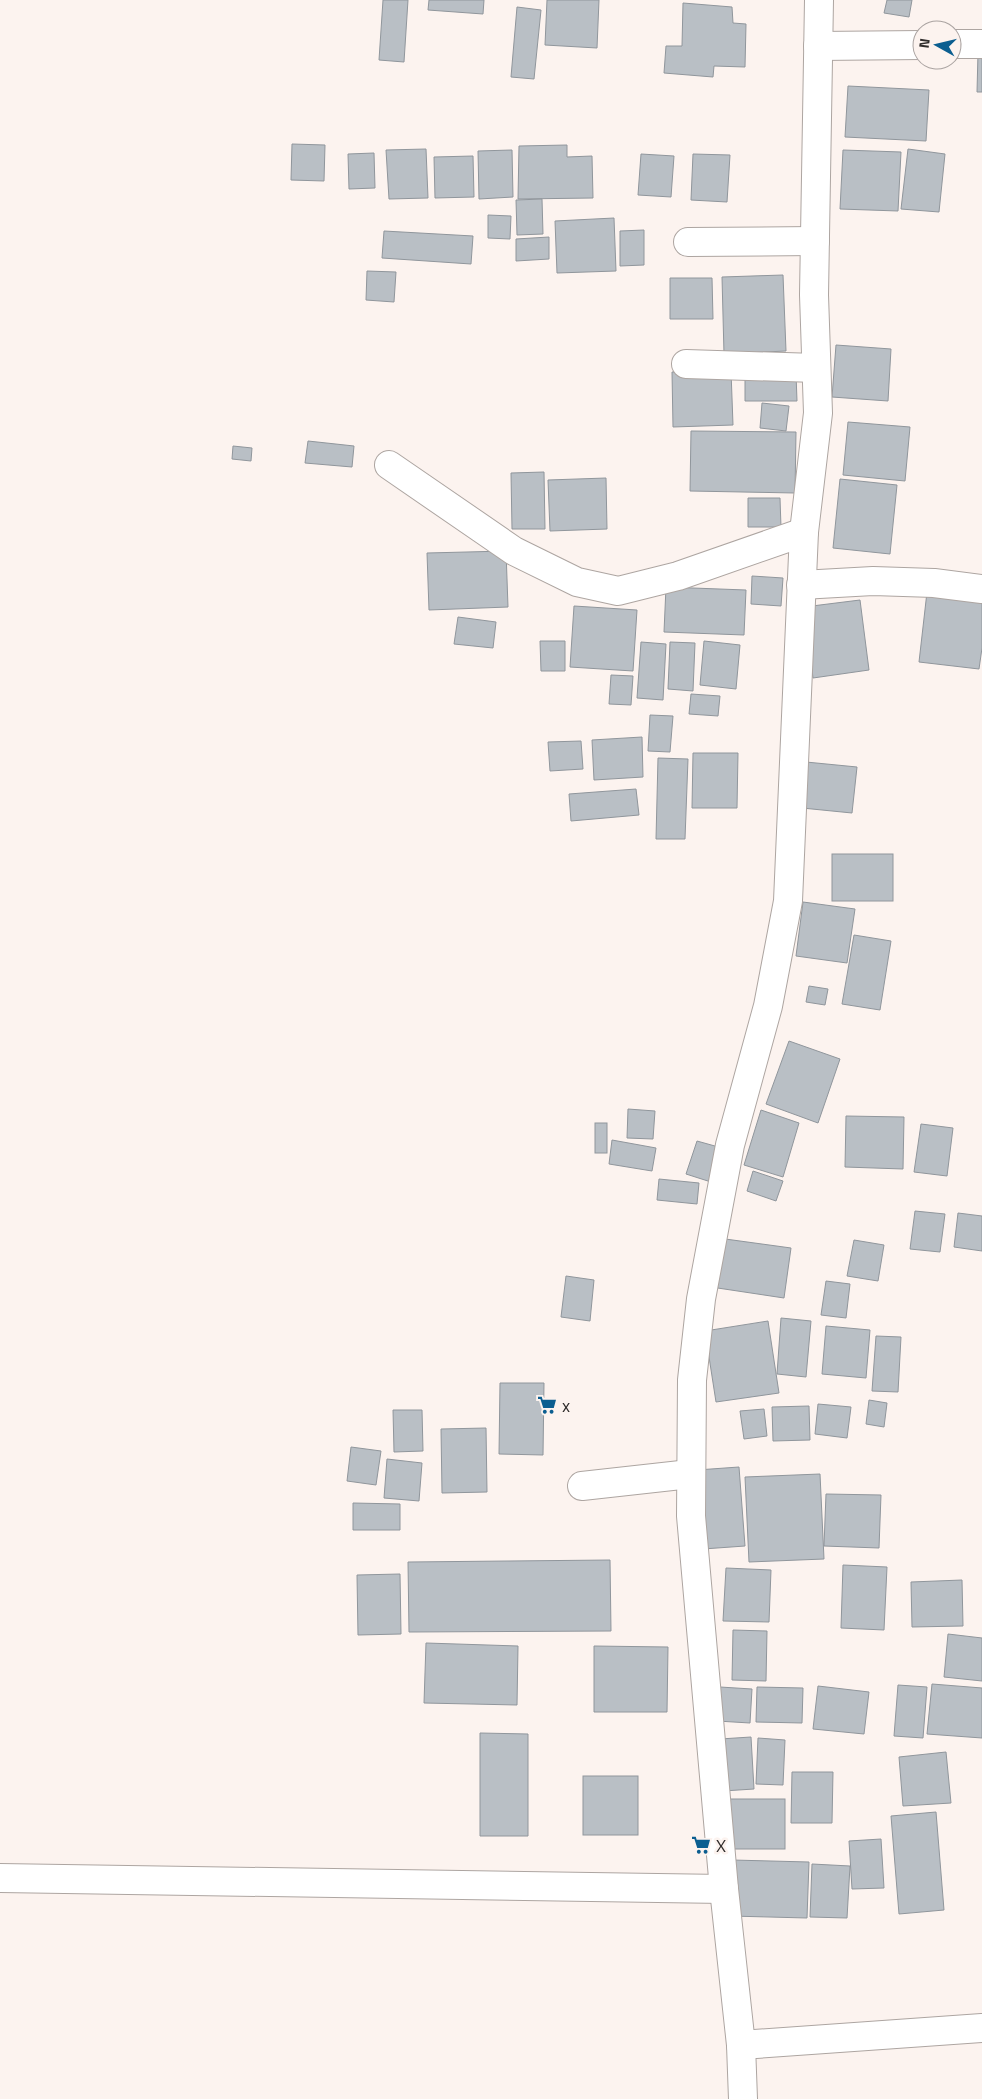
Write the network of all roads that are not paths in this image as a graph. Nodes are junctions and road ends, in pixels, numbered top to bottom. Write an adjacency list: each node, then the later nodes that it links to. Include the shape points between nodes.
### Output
1 (819, 0): 5 (street)
2 (962, 44): 3 (street)
3 (982, 44)
4 (912, 45): 5 (street)
5 (818, 46): 6 (street)
6 (815, 241): 7 (street); 9 (street)
7 (688, 242)
8 (686, 364): 9 (street)
9 (816, 368): 11 (street, via 818,413)
10 (389, 465): 11 (street, via 514,551 577,582 618,591 678,576)
11 (804, 532): 12 (street)
12 (801, 585): 13 (street, via 873,581); 14 (street, via 788,901 768,1006 730,1145 701,1299 692,1380)
13 (982, 589)
14 (690, 1474): 15 (street); 17 (street)
15 (582, 1486)
16 (0, 1878): 17 (street)
17 (724, 1889): 19 (street)
18 (982, 2028): 19 (street)
19 (740, 2045): 20 (street)
20 (744, 2099)

